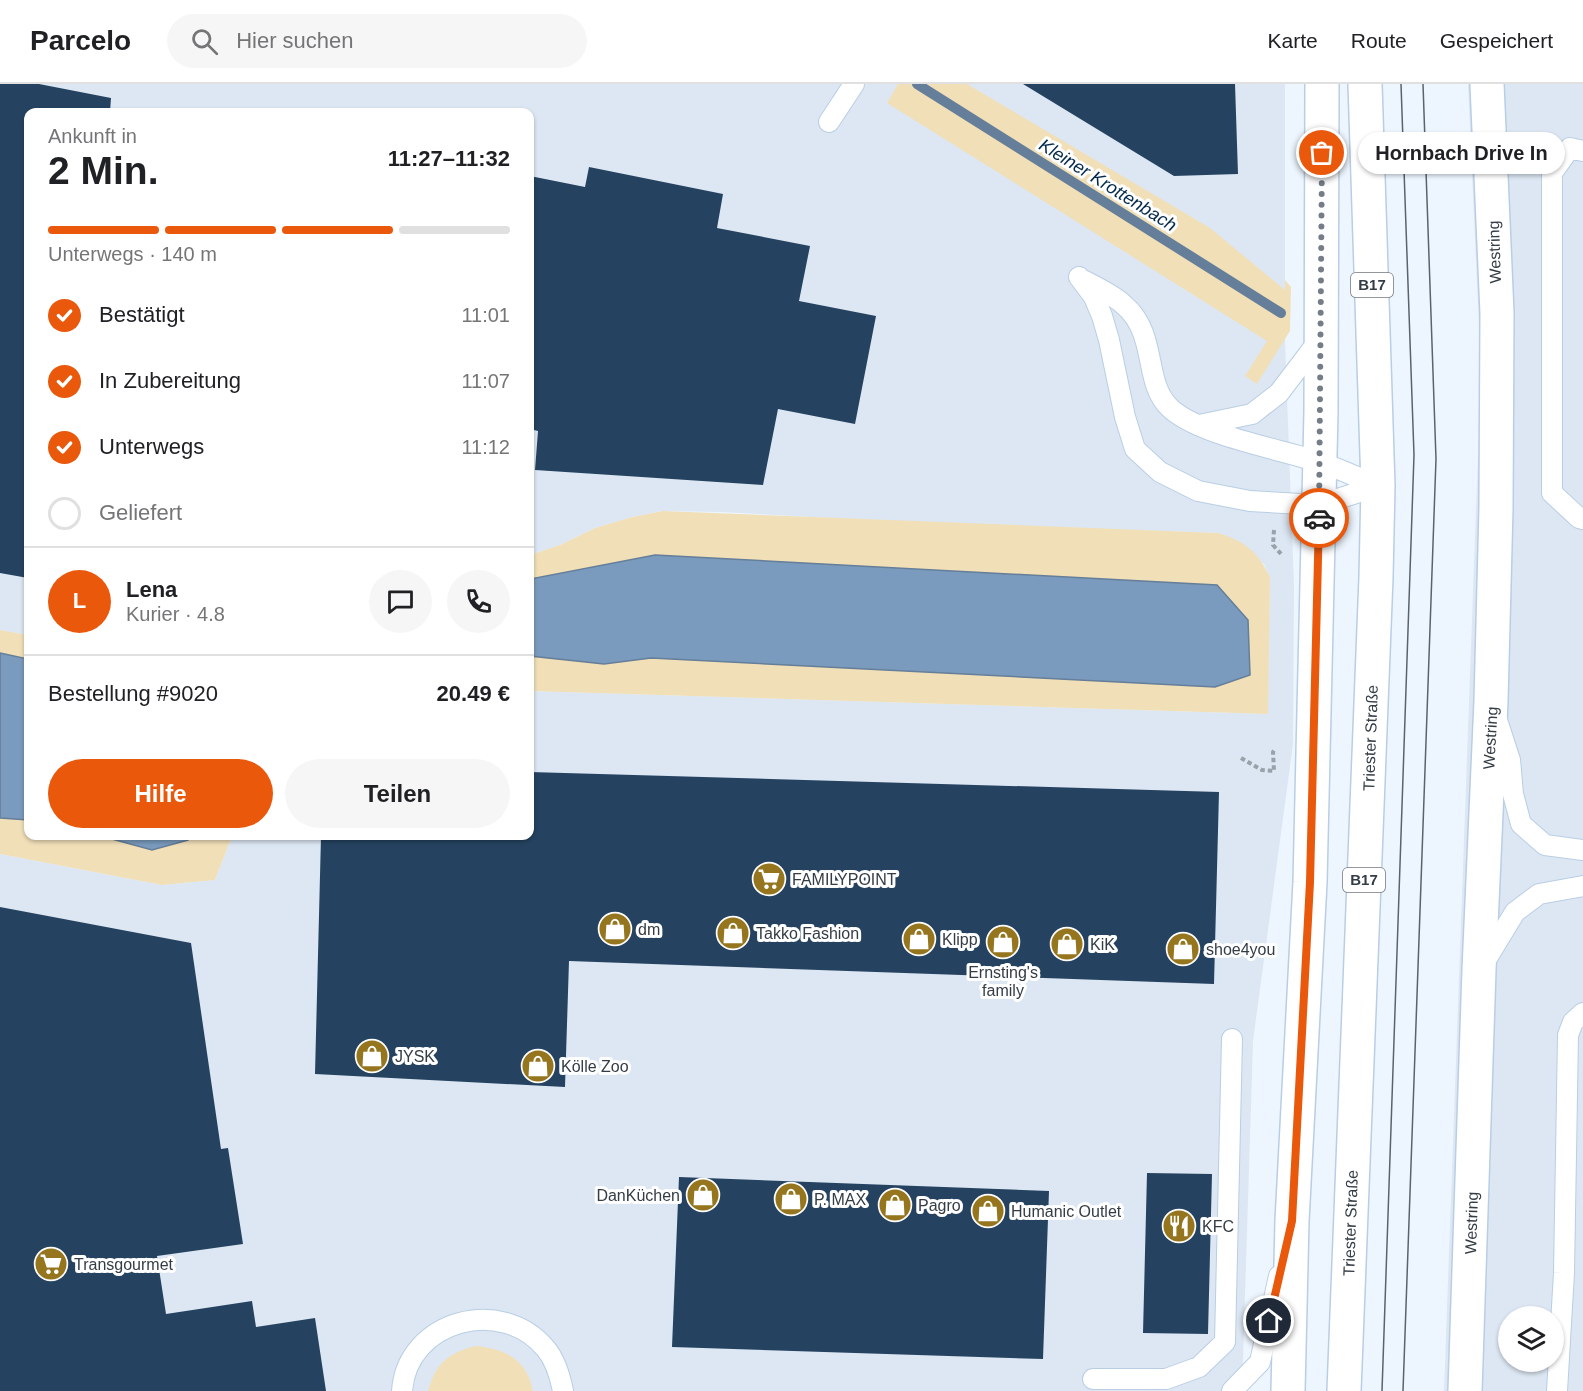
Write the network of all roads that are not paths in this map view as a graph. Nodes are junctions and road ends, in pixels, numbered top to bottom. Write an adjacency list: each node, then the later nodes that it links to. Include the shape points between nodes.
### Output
1 (1322, 84): 7 (main road)
2 (1365, 84): 10 (main road, Triester Straße / B17)
3 (1487, 84): 13 (main road, Westring, via 1497,313)
4 (853, 85): 5 (lane)
5 (829, 122)
6 (1583, 151): 12 (lane, via 1570,148 1552,173 1552,493)
7 (1322, 336): 8 (lane, via 1279,393 1252,414); 9 (main road)
8 (1197, 426): 9 (lane); 11 (lane, via 1170,409 1160,396 1148,343 1137,320 1124,304 1079,277 1102,316 1135,448 1160,472 1198,491 1250,501)
9 (1320, 462): 10 (lane); 11 (main road)
10 (1378, 486): 11 (lane); 26 (main road, Triester Straße / B17)
11 (1319, 505): 19 (main road, via 1310,882)
12 (1583, 519)
13 (1491, 701): 14 (lane, via 1510,760 1521,824 1545,844); 16 (main road, Westring)
14 (1583, 850)
15 (1583, 886): 16 (lane, via 1539,894 1515,912)
16 (1479, 970): 27 (main road, Westring)
17 (1583, 1013): 20 (lane, via 1573,1022 1568,1035)
18 (1232, 1039): 21 (lane, via 1225,1342 1199,1367 1166,1379)
19 (1292, 1221): 24 (lane, via 1260,1362); 25 (main road)
20 (1574, 1272): 28 (lane)
21 (1093, 1379)
22 (402, 1391): 23 (lane, via 413,1356 431,1336 454,1323 479,1319 505,1321 529,1333 546,1348 558,1368)
23 (564, 1391)
24 (1232, 1391)
25 (1288, 1391)
26 (1344, 1391)
27 (1465, 1391)
28 (1557, 1391)

